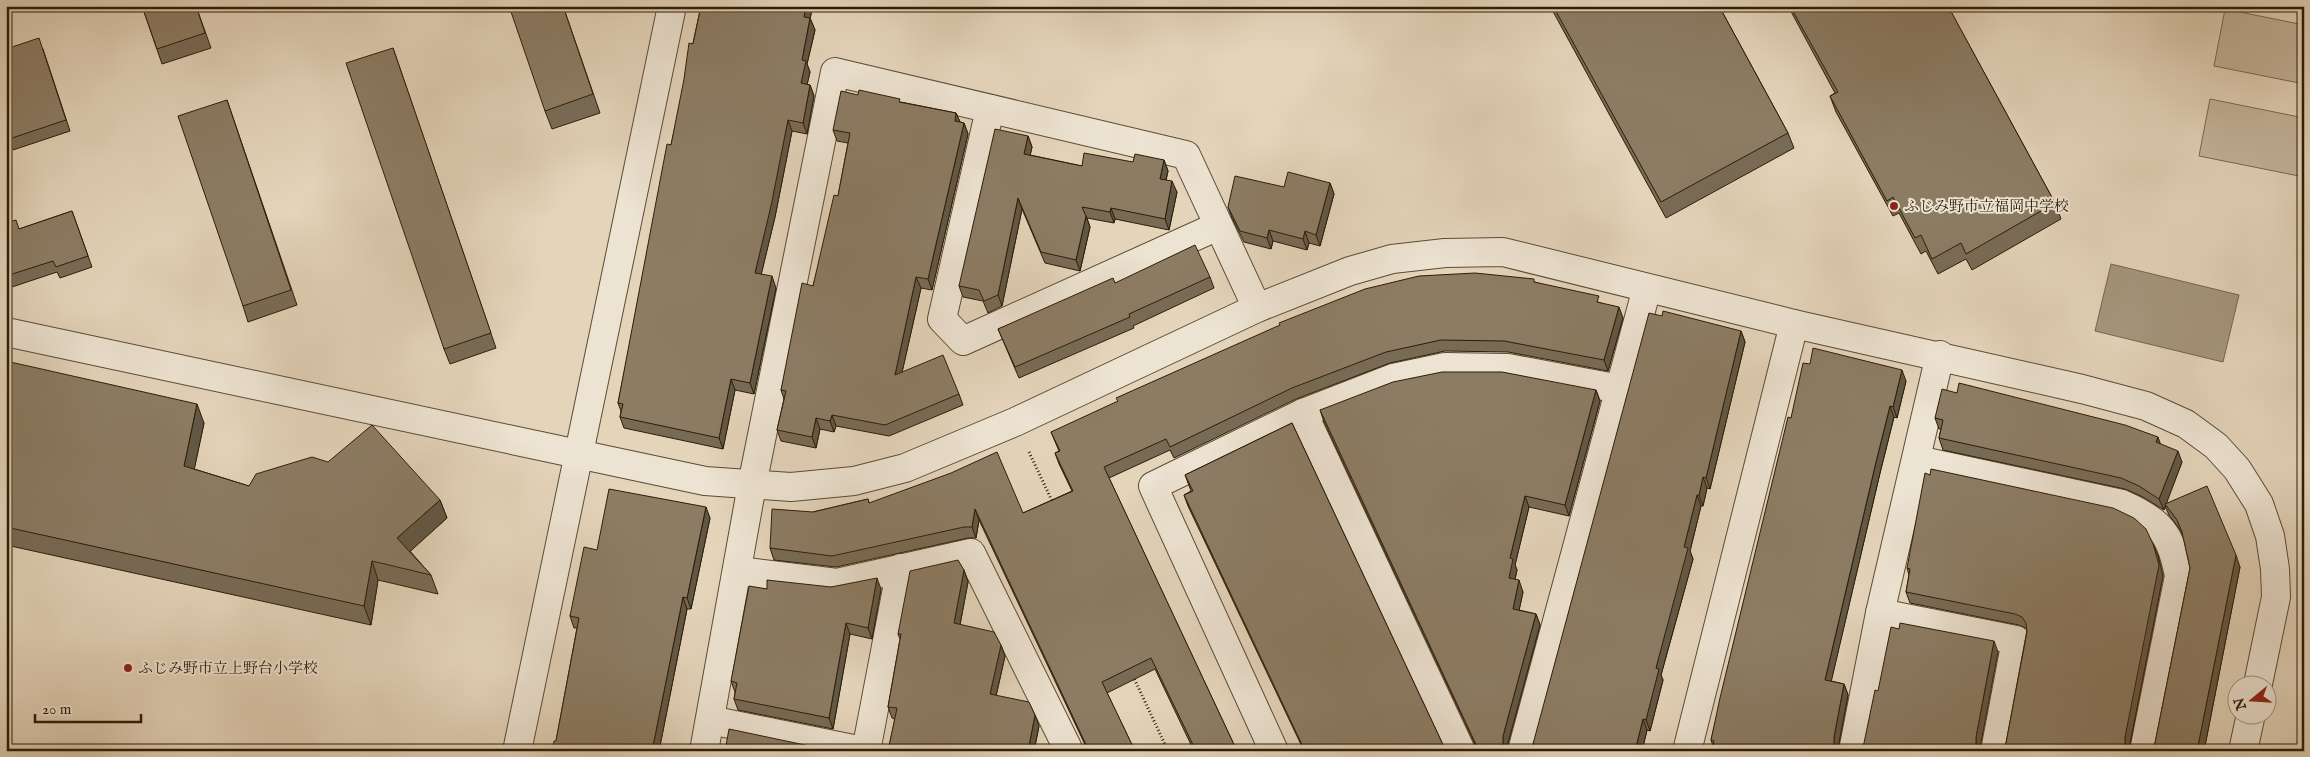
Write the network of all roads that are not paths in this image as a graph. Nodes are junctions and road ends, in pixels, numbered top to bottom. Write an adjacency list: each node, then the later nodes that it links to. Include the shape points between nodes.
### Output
1 (672, 6): 11 (street)
2 (990, 108): 3 (street, via 1186,155); 3 (street, via 942,319 963,342); 13 (street, via 835,72)
3 (1218, 226): 5 (street)
4 (1647, 288): 5 (street, via 1503,252 1445,253 1392,259 1323,281); 6 (street); 9 (street)
5 (1257, 308): 13 (street, via 1015,422 905,468 854,481 791,486)
6 (1794, 324): 8 (street); 27 (street)
7 (6, 332): 11 (street)
8 (1940, 355): 12 (street); 17 (street, via 2146,406 2186,424 2216,446 2237,469 2259,504 2270,536 2276,596)
9 (1620, 389): 10 (street, via 1508,368 1445,368 1392,378); 26 (street)
10 (1303, 413): 24 (street, via 1153,486); 25 (street)
11 (578, 454): 13 (street, via 705,481); 20 (street)
12 (1917, 460): 16 (street); 30 (street, via 2122,504 2144,514 2162,530 2174,550 2179,576)
13 (752, 485): 15 (street)
14 (901, 568): 15 (street, via 837,583); 22 (street); 23 (street, via 971,553)
15 (738, 570): 18 (street)
16 (1880, 613): 28 (street); 29 (street, via 2016,640)
17 (2260, 674)
18 (710, 720): 21 (street); 22 (street)
19 (2249, 724): 31 (street)
20 (518, 751)
21 (704, 751)
22 (865, 751)
23 (1069, 751)
24 (1274, 751)
25 (1461, 751)
26 (1522, 751)
27 (1688, 751)
28 (1853, 751)
29 (1995, 751)
30 (2144, 751)
31 (2243, 751)

